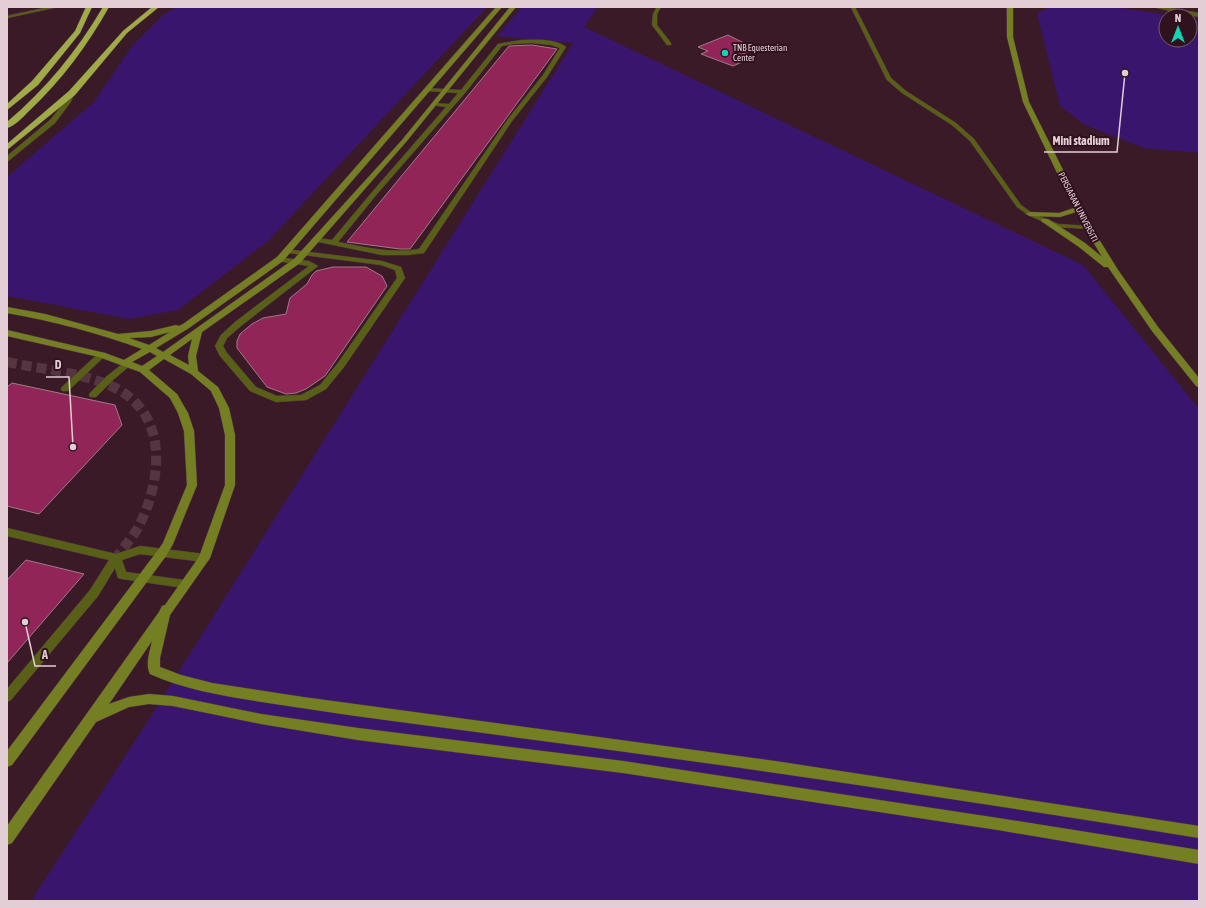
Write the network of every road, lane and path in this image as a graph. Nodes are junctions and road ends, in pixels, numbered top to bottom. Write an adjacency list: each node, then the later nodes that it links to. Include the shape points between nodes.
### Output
1 (56, 7): 12 (lane)
2 (89, 7): 20 (highway, via 78,32 35,83)
3 (106, 7): 21 (highway, via 77,54 52,84)
4 (156, 7): 17 (highway, via 125,32)
5 (499, 7): 14 (street)
6 (512, 7): 15 (street)
7 (659, 7): 13 (lane, via 654,25)
8 (853, 7): 25 (lane, via 889,79 904,92 954,124 972,140 1019,206)
9 (1010, 7): 24 (street, PERSIARAN UNIVERSITI, via 1010,38 1026,102)
10 (1156, 7): 11 (street)
11 (1199, 15)
12 (7, 17)
13 (669, 44)
14 (428, 89): 15 (lane); 30 (street)
15 (445, 90): 16 (lane); 18 (street)
16 (463, 92): 19 (lane); 29 (lane, via 505,42 555,44 563,47 421,251 408,255 348,247)
17 (72, 93): 22 (highway); 23 (street, via 68,104 54,120)
18 (434, 104): 19 (lane); 28 (street)
19 (451, 106): 29 (lane, via 371,195)
20 (7, 108)
21 (7, 126)
22 (7, 148)
23 (7, 160)
24 (1079, 209): 25 (street, via 1060,215); 27 (street, PERSIARAN UNIVERSITI)
25 (1030, 214): 26 (lane)
26 (1045, 221): 27 (lane, via 1066,227); 34 (street)
27 (1088, 228): 34 (street, PERSIARAN UNIVERSITI)
28 (316, 240): 29 (lane); 31 (street)
29 (334, 242)
30 (288, 251): 31 (lane); 32 (street)
31 (305, 253): 33 (street); 33 (lane, via 382,263 398,269 401,278 341,366 323,387 303,398 276,399 253,389 222,354 219,346 224,336 238,324 314,266)
32 (280, 259): 33 (lane); 36 (street)
33 (297, 262): 38 (street)
34 (1114, 270): 46 (street, PERSIARAN UNIVERSITI, via 1154,329)
35 (7, 310): 39 (street, via 45,317)
36 (186, 326): 39 (street, via 151,334); 40 (street)
37 (7, 333): 41 (street)
38 (198, 333): 42 (street); 45 (street, via 192,356)
39 (115, 336): 40 (street)
40 (149, 348): 42 (street); 43 (street)
41 (102, 355): 43 (street); 47 (lane)
42 (165, 356): 44 (street); 45 (street)
43 (127, 363): 44 (street); 48 (lane)
44 (143, 370): 50 (street, via 174,396 184,413 189,432 192,485)
45 (194, 372): 52 (street, via 215,389 224,408 230,436 230,485)
46 (1199, 384)
47 (65, 389)
48 (93, 395)
49 (7, 532): 51 (lane)
50 (162, 553): 51 (lane, via 140,550); 52 (lane); 53 (street)
51 (116, 558): 53 (lane, via 122,575); 56 (lane, via 94,593)
52 (204, 558): 54 (street)
53 (144, 578): 54 (lane); 58 (street)
54 (184, 584): 55 (street)
55 (166, 609): 57 (street); 59 (street, via 154,658 154,670 169,678 362,712 986,797)
56 (7, 697)
57 (92, 718): 60 (street); 61 (street, via 129,702 149,699 173,701 261,719 350,733 638,769)
58 (7, 762)
59 (1199, 832)
60 (7, 838)
61 (1199, 857)

